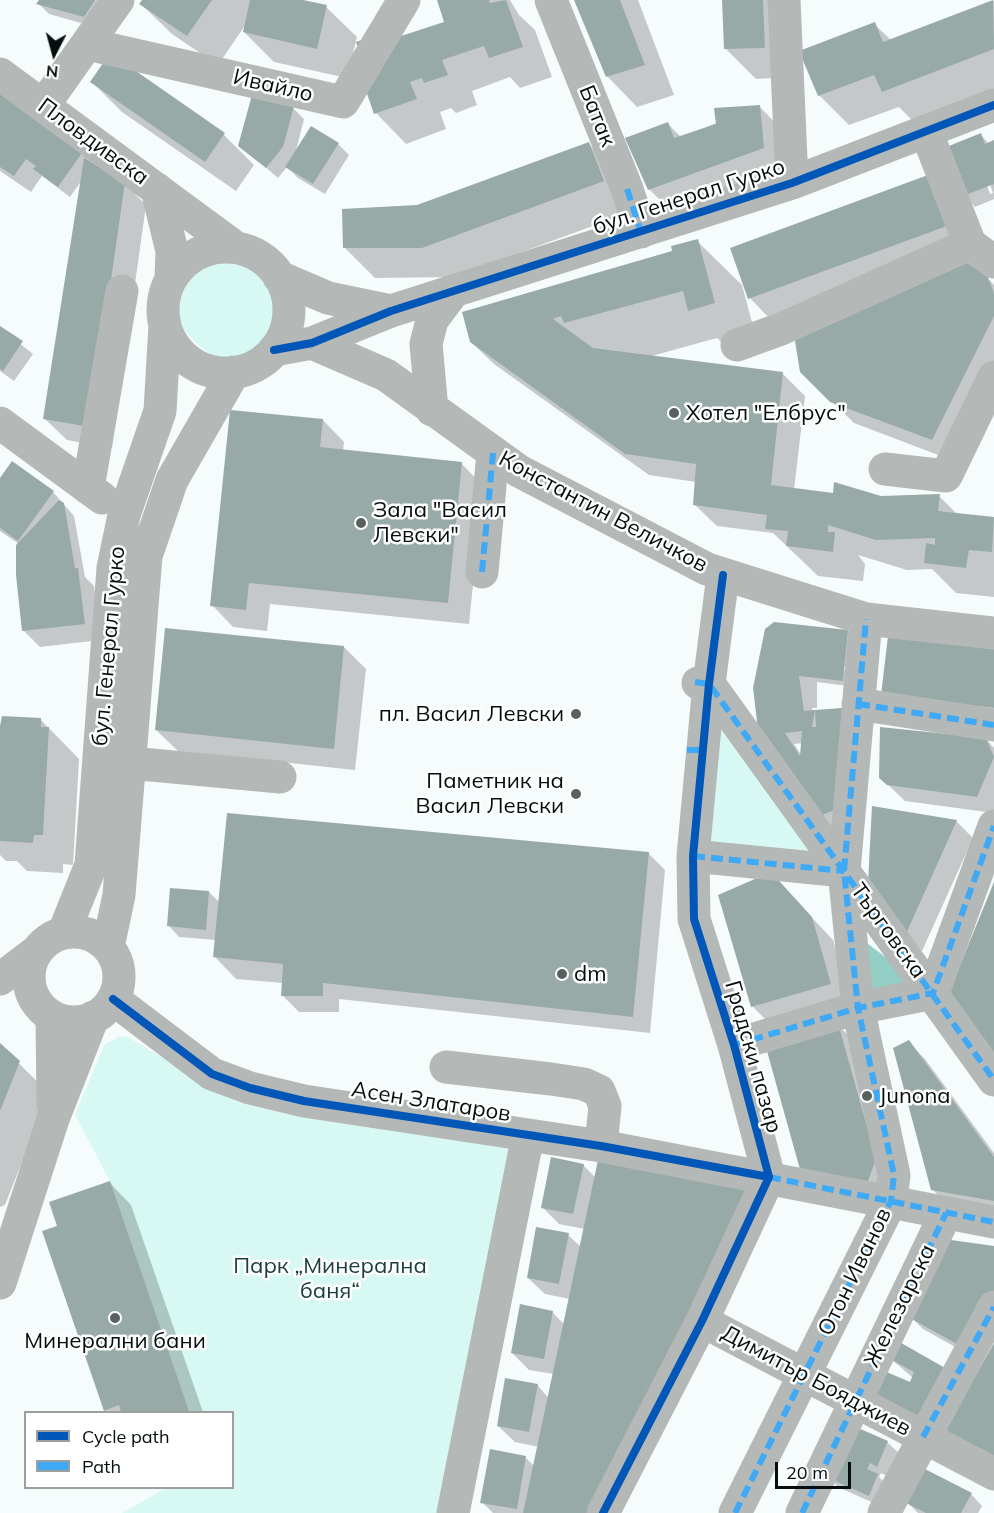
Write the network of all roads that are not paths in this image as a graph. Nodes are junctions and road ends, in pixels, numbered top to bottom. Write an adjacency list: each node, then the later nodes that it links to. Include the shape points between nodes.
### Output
1 (118, 0): 5 (street)
2 (404, 0): 5 (street, Ивайло, via 343,102)
3 (551, 0): 12 (street, Батак)
4 (784, 0): 10 (street)
5 (87, 44): 8 (street)
6 (0, 74): 8 (street, Пловдивска)
7 (994, 105): 9 (street, бул. Генерал Гурко)
8 (43, 106): 11 (street, Пловдивска)
9 (926, 131): 10 (street, бул. Генерал Гурко); 14 (street)
10 (792, 183): 12 (street, бул. Генерал Гурко)
11 (157, 189): 13 (street, Пловдивска); 16 (street, Пловдивска, via 172,251)
12 (641, 232): 18 (street, бул. Генерал Гурко)
13 (235, 247): 15 (street, via 267,262); 16 (street, via 198,253)
14 (982, 253): 22 (street)
15 (279, 276): 19 (street, via 328,298); 23 (street, via 287,294 289,314)
16 (171, 278): 20 (street, via 163,309)
17 (122, 291): 30 (street)
18 (453, 292): 19 (street, бул. Генерал Гурко); 26 (street, via 432,320 426,344)
19 (391, 311): 21 (street, бул. Генерал Гурко)
20 (165, 325): 24 (street, via 183,356 216,372); 31 (street, бул. Генерал Гурко, via 160,411)
21 (312, 343): 23 (street, бул. Генерал Гурко); 26 (street, Константин Величков, via 386,375)
22 (736, 345)
23 (274, 350): 24 (street, via 256,365)
24 (234, 372): 39 (street, бул. Генерал Гурко, via 172,480 146,556)
25 (994, 376): 29 (street, via 946,476)
26 (432, 410): 28 (street, Константин Величков)
27 (0, 423): 30 (street)
28 (493, 453): 32 (street); 33 (street, Константин Величков, via 519,471)
29 (885, 469)
30 (88, 488): 31 (street)
31 (124, 515): 44 (street, бул. Генерал Гурко, via 113,568 92,865)
32 (482, 572)
33 (723, 575): 34 (street, Константин Величков); 36 (street, Градски пазар)
34 (866, 619): 35 (street, Константин Величков); 37 (street, Търговска)
35 (994, 633)
36 (702, 683): 42 (street, Градски пазар, via 695,750); 43 (street)
37 (858, 704): 38 (street); 43 (street, Търговска)
38 (994, 725)
39 (130, 763): 40 (street); 45 (street, бул. Генерал Гурко, via 119,895)
40 (280, 777)
41 (994, 826): 48 (street)
42 (693, 856): 43 (street); 53 (street, Градски пазар, via 694,919)
43 (844, 871): 48 (street, Търговска); 51 (street, Отон Иванов)
44 (64, 932): 45 (street, via 88,934); 46 (street)
45 (108, 947): 50 (street, via 120,978)
46 (36, 952): 47 (street); 52 (street, via 29,979)
47 (0, 979)
48 (933, 993): 51 (street); 55 (street, Търговска)
49 (0, 1000): 52 (street)
50 (103, 1008): 52 (street, via 80,1022); 56 (street); 57 (street, Асен Златаров, via 212,1074 250,1088 304,1101)
51 (858, 1008): 53 (street); 60 (street, Отон Иванов, via 894,1175)
52 (45, 1010): 56 (street)
53 (734, 1045): 59 (street, Градски пазар)
54 (446, 1067): 58 (street, via 584,1084 599,1091 605,1106)
55 (994, 1080)
56 (53, 1119): 63 (street)
57 (528, 1135): 58 (street, Асен Златаров); 70 (street)
58 (601, 1146): 59 (street, Асен Златаров)
59 (769, 1177): 60 (street, Асен Златаров); 65 (street)
60 (891, 1201): 61 (street, Асен Златаров); 66 (street, Отон Иванов)
61 (946, 1213): 62 (street, Асен Златаров); 67 (street, Железарска)
62 (994, 1222)
63 (2, 1269)
64 (994, 1307): 68 (street)
65 (702, 1321): 66 (street, Димитър Бояджиев); 71 (street)
66 (805, 1374): 67 (street, Димитър Бояджиев); 72 (street, Отон Иванов)
67 (854, 1400): 68 (street, Димитър Бояджиев); 73 (street, Железарска)
68 (923, 1437): 69 (street, Димитър Бояджиев); 74 (street)
69 (994, 1474)
70 (453, 1513)
71 (603, 1513)
72 (735, 1513)
73 (802, 1513)
74 (884, 1513)

